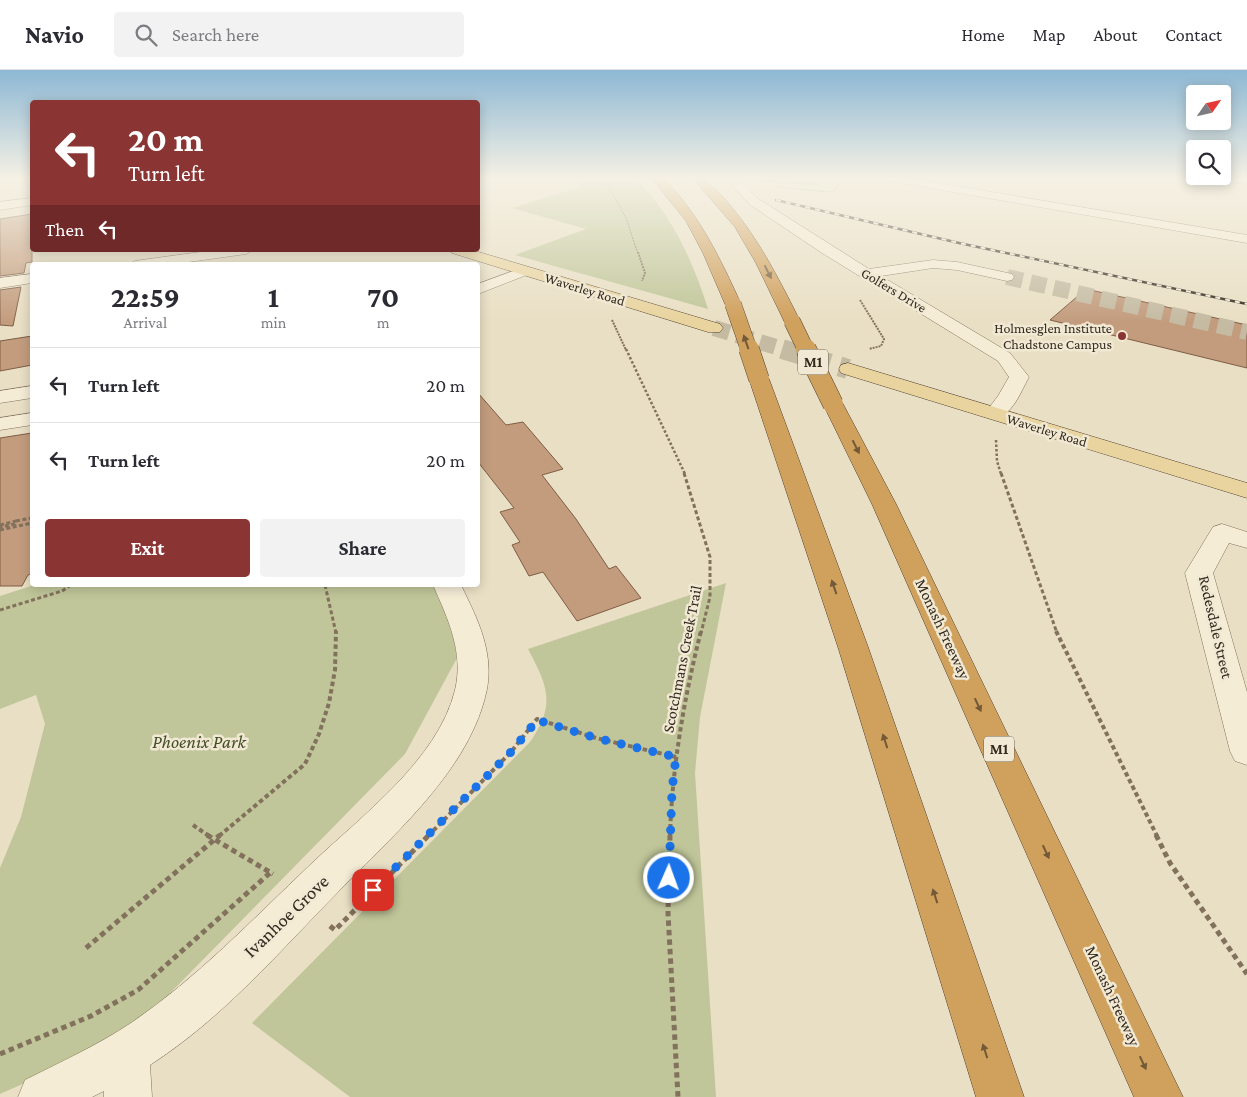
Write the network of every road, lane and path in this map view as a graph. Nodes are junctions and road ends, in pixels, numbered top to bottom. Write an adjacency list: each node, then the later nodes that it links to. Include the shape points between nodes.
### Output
1 (629, 226): 15 (path, via 644,273)
2 (696, 226): 47 (highway, one-way to 2, bridge, via 809,514 733,304)
3 (742, 226): 48 (highway, Monash Freeway / M1, one-way to 48, bridge, via 901,539)
4 (792, 226): 11 (street, Golfers Drive)
5 (1170, 226): 6 (street)
6 (1247, 239)
7 (231, 252): 9 (street)
8 (463, 252): 10 (main road, Waverley Road)
9 (157, 262)
10 (524, 271): 16 (street); 19 (main road, Waverley Road)
11 (868, 274): 12 (street, via 933,264); 24 (street, Golfers Drive, via 1004,357 1019,376)
12 (1007, 277)
13 (30, 279): 14 (street)
14 (0, 283)
15 (641, 284)
16 (480, 288)
17 (859, 298): 20 (path, via 884,339 881,346)
18 (614, 313): 37 (path, Scotchmans Creek Trail, via 612,325 689,484 710,557 710,597 692,667)
19 (714, 328)
20 (866, 349)
21 (848, 369): 24 (main road, Waverley Road)
22 (30, 392): 23 (street)
23 (0, 397)
24 (995, 413): 27 (main road, Waverley Road); 42 (path, via 997,461 1054,627 1170,863)
25 (30, 419): 26 (street)
26 (0, 424)
27 (1247, 491)
28 (30, 518): 30 (path)
29 (30, 523): 30 (path)
30 (0, 527)
31 (1247, 540): 36 (street, Redesdale Street, via 1222,532 1199,573)
32 (68, 587): 35 (path, via 62,592)
33 (325, 587): 39 (path, via 337,637 333,683 321,734 306,764)
34 (448, 587): 44 (street, Ivanhoe Grove, via 469,632 474,673 466,707 434,764 348,855 176,1018)
35 (0, 610)
36 (1247, 751)
37 (676, 757): 40 (path, via 537,720 511,752 335,930); 46 (path, Scotchmans Creek Trail, via 668,913)
38 (194, 825): 39 (path)
39 (214, 840): 41 (path); 43 (path, via 271,872 138,990 90,1016)
40 (324, 920)
41 (86, 948)
42 (1247, 974)
43 (0, 1054)
44 (127, 1075): 45 (street, Ivanhoe Grove)
45 (42, 1097)
46 (678, 1097)
47 (1000, 1097)
48 (1159, 1097)

